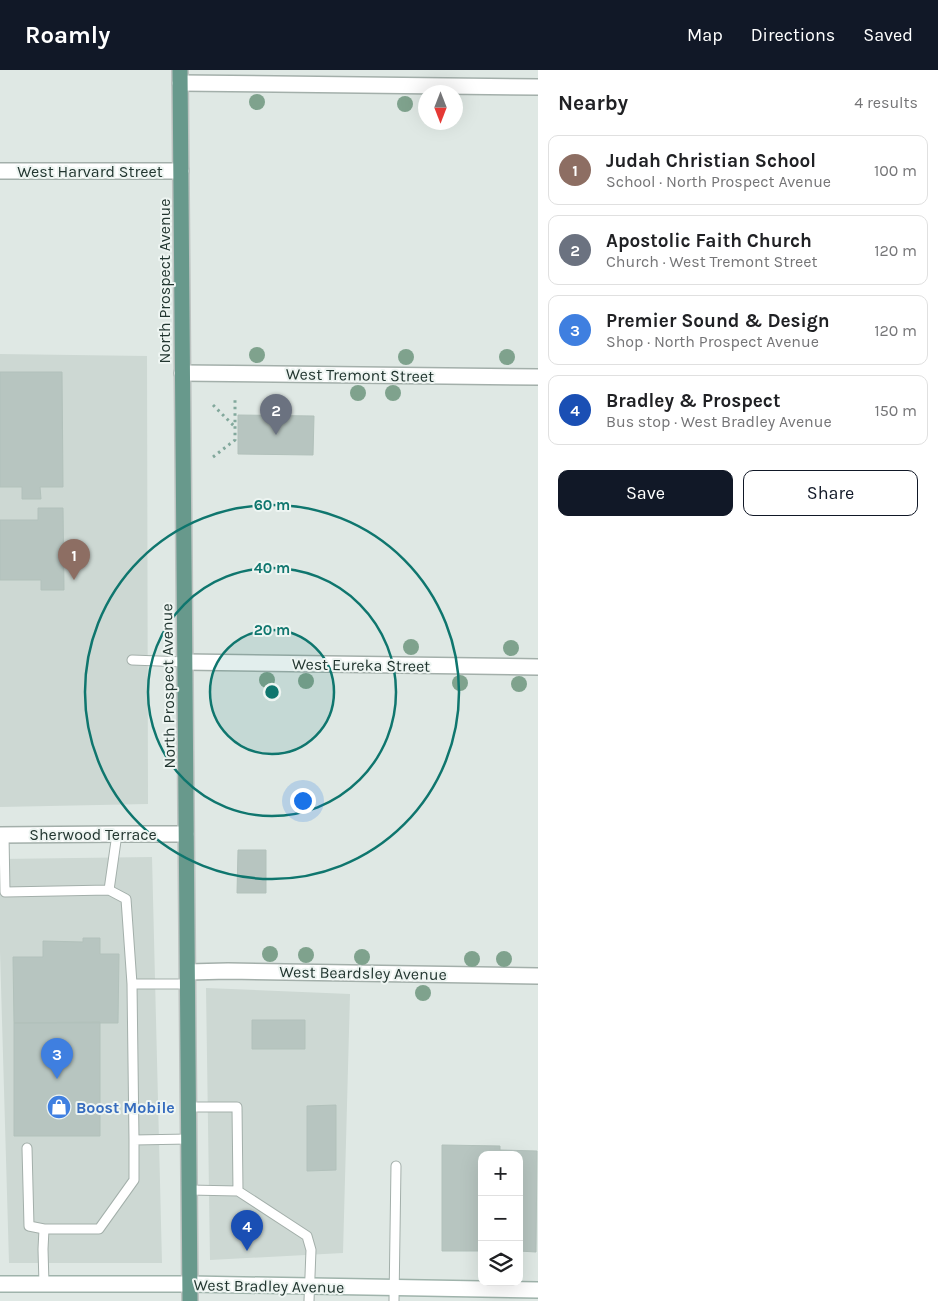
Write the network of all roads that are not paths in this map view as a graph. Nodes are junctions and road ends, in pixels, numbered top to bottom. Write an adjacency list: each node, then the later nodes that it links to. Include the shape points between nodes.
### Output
1 (180, 77): 2 (street); 4 (main road, North Prospect Avenue)
2 (538, 87)
3 (0, 171): 4 (street, West Harvard Street)
4 (181, 171): 5 (main road, North Prospect Avenue)
5 (182, 373): 6 (street, West Tremont Street); 8 (main road, North Prospect Avenue)
6 (538, 377)
7 (132, 660): 8 (lane)
8 (185, 662): 9 (street, West Eureka Street); 11 (main road, North Prospect Avenue)
9 (538, 668)
10 (117, 834): 11 (street, Sherwood Terrace); 12 (street, Sherwood Terrace); 13 (lane)
11 (186, 834): 15 (main road, North Prospect Avenue)
12 (2, 835): 13 (lane, via 5,892)
13 (109, 890): 16 (lane, via 126,900)
14 (538, 976): 15 (street, West Beardsley Avenue, via 238,971)
15 (188, 978): 16 (lane); 17 (main road, North Prospect Avenue)
16 (132, 984): 19 (lane)
17 (189, 1107): 18 (main road, North Prospect Avenue); 23 (lane, via 237,1107)
18 (189, 1139): 19 (lane); 22 (main road, North Prospect Avenue)
19 (134, 1140): 24 (lane, via 134,1180 99,1228)
20 (27, 1148): 24 (lane, via 29,1226)
21 (396, 1166): 30 (lane)
22 (189, 1190): 23 (lane); 27 (main road, North Prospect Avenue)
23 (238, 1190): 29 (lane, via 307,1236 311,1250)
24 (44, 1229): 26 (lane)
25 (0, 1284): 26 (street, West Bradley Avenue)
26 (44, 1284): 27 (street, West Bradley Avenue)
27 (190, 1284): 29 (street, West Bradley Avenue); 31 (main road, North Prospect Avenue)
28 (538, 1290): 30 (street, West Bradley Avenue)
29 (309, 1294): 30 (street, West Bradley Avenue)
30 (394, 1294)
31 (190, 1301)

